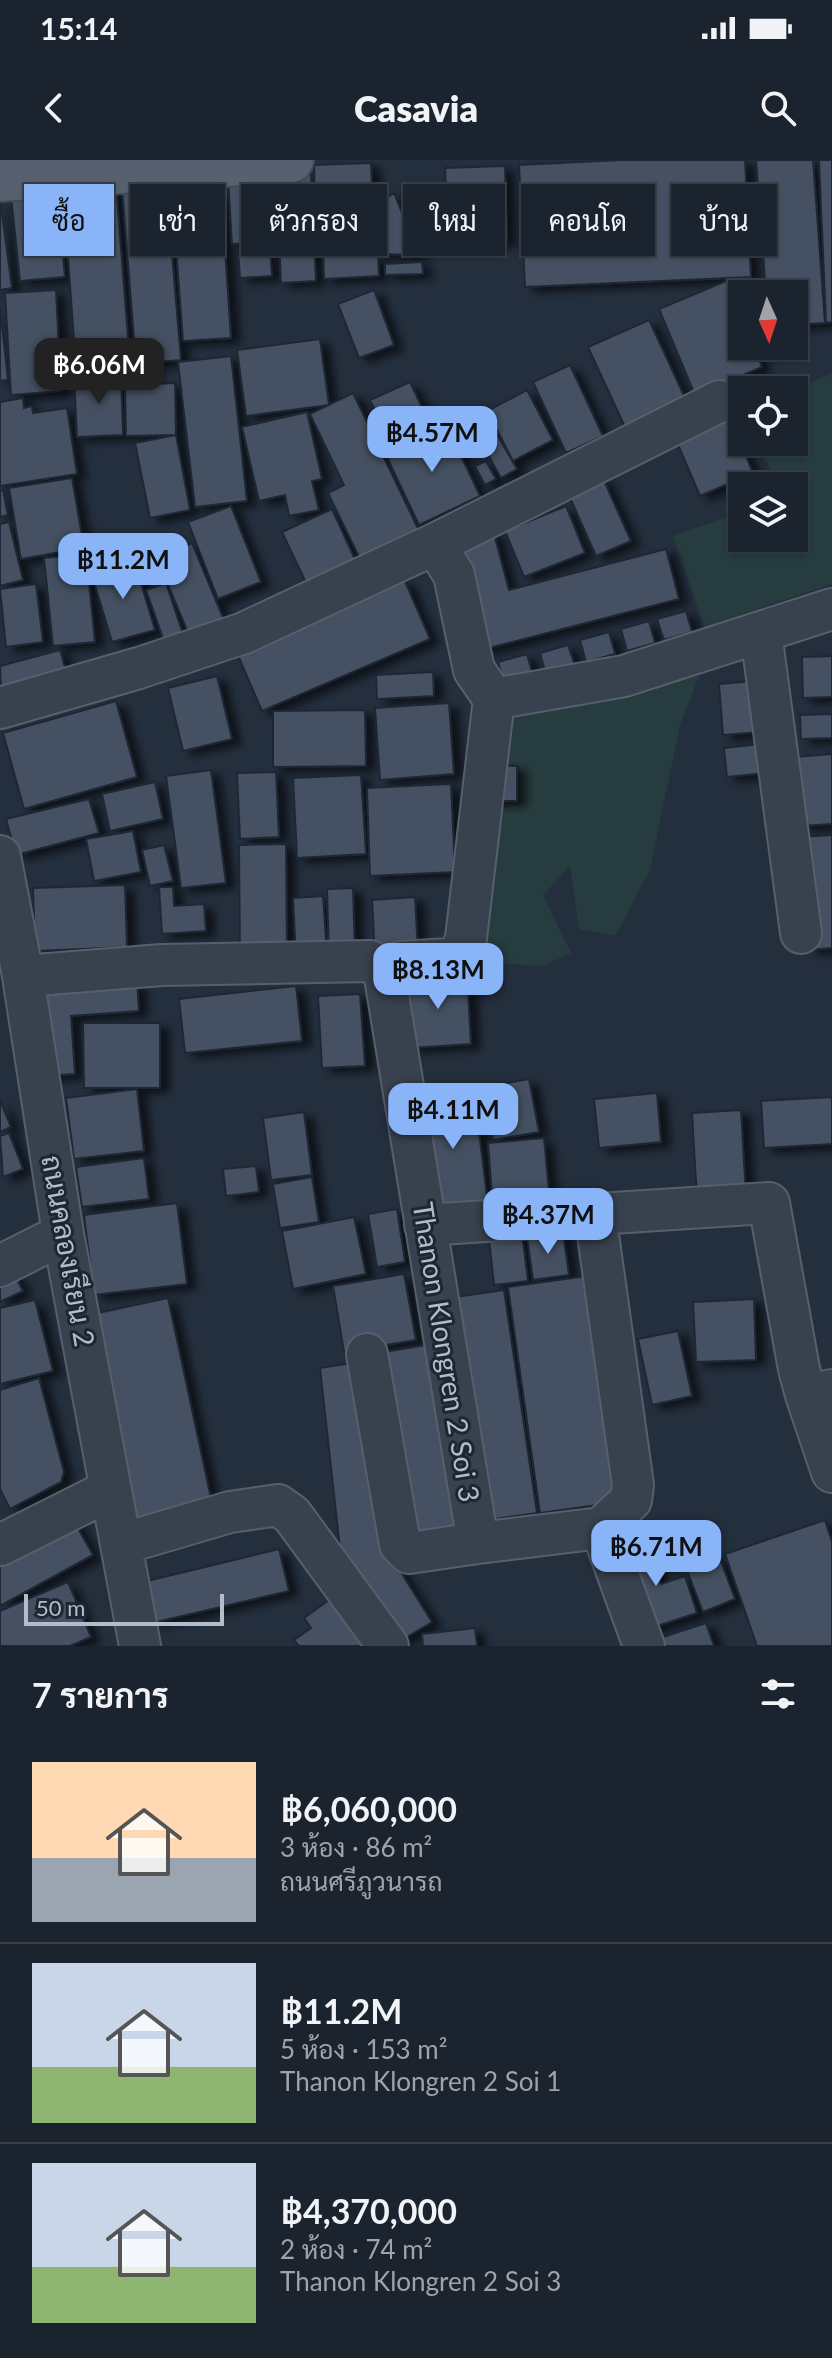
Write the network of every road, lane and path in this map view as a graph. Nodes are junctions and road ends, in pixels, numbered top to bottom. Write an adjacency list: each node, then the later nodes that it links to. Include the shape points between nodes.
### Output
1 (291, 160): 2 (main road)
2 (0, 179)
3 (720, 401): 4 (street)
4 (435, 544): 7 (street, via 454,575 474,670); 8 (street, via 244,633)
5 (832, 609): 6 (street)
6 (761, 633): 7 (street, via 624,676); 10 (street)
7 (494, 699): 11 (street, via 461,953 448,959)
8 (0, 708)
9 (0, 856): 12 (street, ถนนคลองเรียน 2)
10 (801, 933)
11 (401, 962)
12 (23, 976): 13 (street, ถนนคลองเรียน 2); 15 (street, Thanon Klongren 2 Soi 3, via 162,965 370,961 384,971)
13 (16, 1034): 16 (street, ถนนคลองเรียน 2)
14 (595, 1213): 15 (street); 19 (street, via 769,1203); 22 (street, via 633,1485 631,1500)
15 (425, 1225): 23 (street, Thanon Klongren 2 Soi 3)
16 (63, 1234): 17 (street); 21 (street, ถนนคลองเรียน 2)
17 (0, 1266)
18 (367, 1354): 23 (street, via 400,1544 409,1553 419,1553)
19 (819, 1392): 20 (street)
20 (832, 1472)
21 (110, 1490): 24 (street, ถนนคลองเรียน 2); 25 (street)
22 (601, 1528): 23 (street); 28 (street)
23 (478, 1543)
24 (121, 1544): 26 (street, ถนนคลองเรียน 2); 27 (street, via 230,1512 278,1505 292,1515)
25 (0, 1545)
26 (140, 1646)
27 (388, 1646)
28 (644, 1646)

